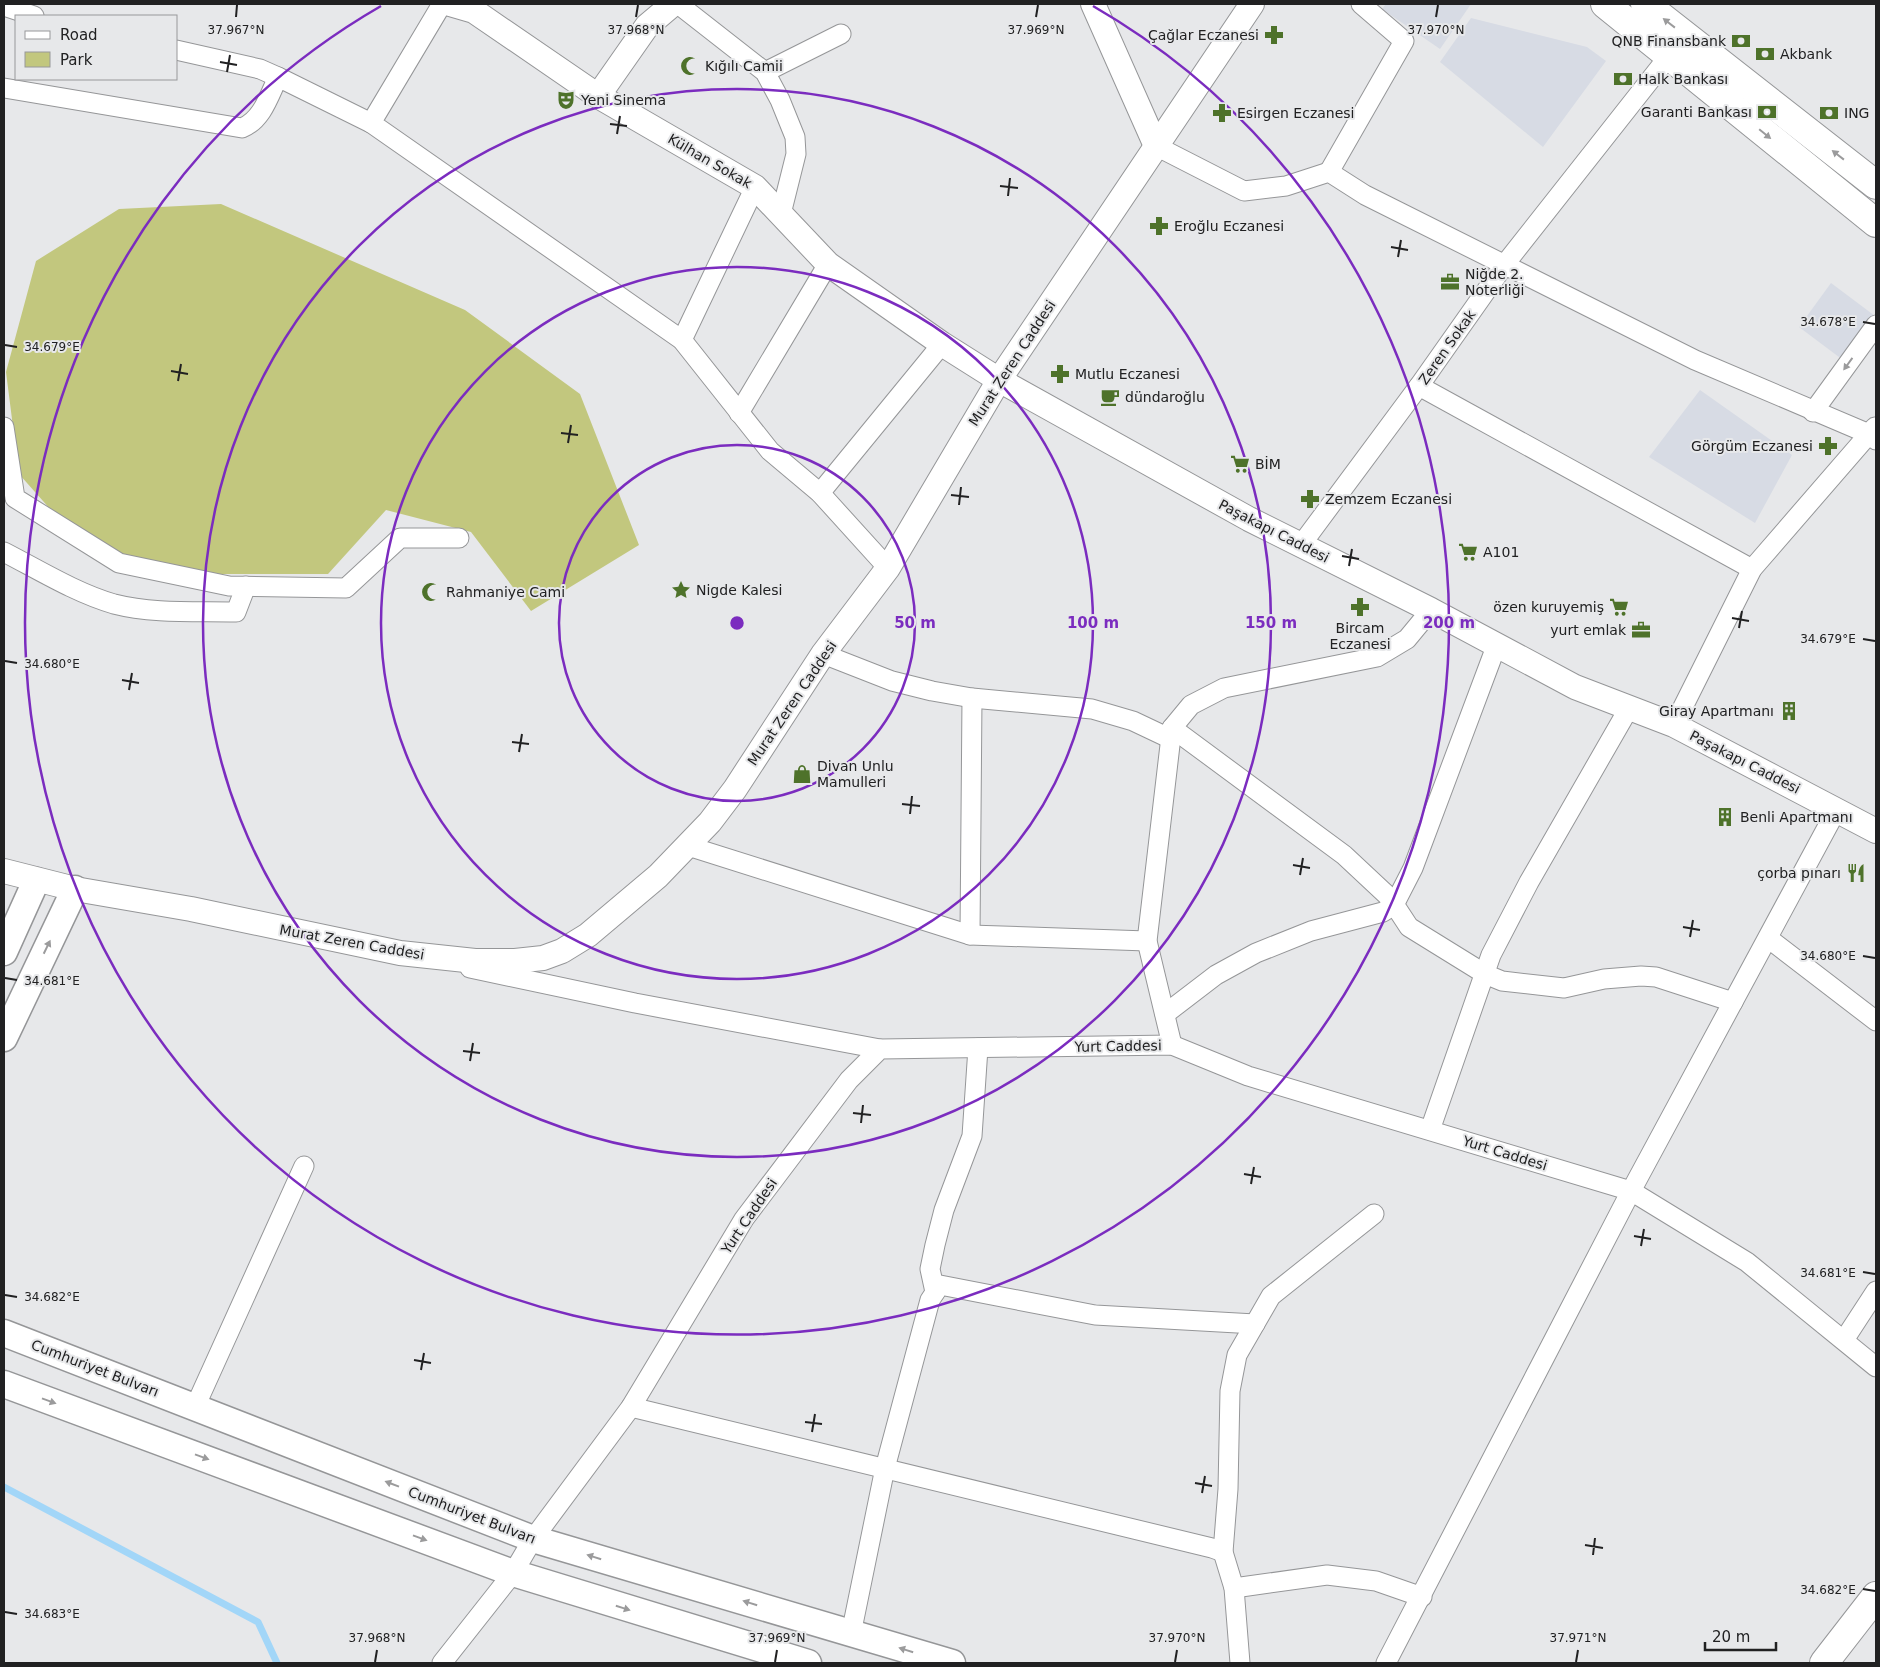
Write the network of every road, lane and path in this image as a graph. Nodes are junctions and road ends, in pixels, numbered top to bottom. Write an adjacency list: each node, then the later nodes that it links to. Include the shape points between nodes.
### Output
1 (442, 4): 20 (street)
2 (450, 4): 11 (street, Külhan Sokak)
3 (673, 4): 19 (street, via 648,26)
4 (678, 4): 16 (street)
5 (1093, 4): 21 (street)
6 (1252, 4): 21 (street, Murat Zeren Caddesi)
7 (1361, 4): 22 (street, via 1404,41)
8 (1605, 4): 15 (main road)
9 (1644, 4): 23 (main road, one-way to 9)
10 (4, 6): 12 (street)
11 (476, 7): 19 (street, Külhan Sokak)
12 (31, 15)
13 (841, 34): 16 (street)
14 (178, 50): 17 (street, via 260,68)
15 (1669, 56): 26 (main road, one-way to 26); 28 (street, Zeren Sokak)
16 (765, 72): 25 (street, via 795,137 796,154)
17 (278, 77): 18 (street, via 261,112 252,124 242,128); 20 (street)
18 (4, 88)
19 (598, 96): 24 (street, Külhan Sokak)
20 (371, 123): 30 (street)
21 (1156, 146): 22 (street, via 1244,191 1286,186); 32 (street, Murat Zeren Caddesi)
22 (1329, 172): 28 (street, via 1365,195)
23 (1876, 185)
24 (754, 186): 25 (street, Külhan Sokak); 30 (street)
25 (781, 214): 27 (street, Külhan Sokak)
26 (1876, 223)
27 (828, 264): 31 (street, Külhan Sokak); 35 (street)
28 (1505, 264): 33 (street, Zeren Sokak); 34 (street, via 1695,360)
29 (1876, 325): 34 (street, one-way to 34)
30 (682, 340): 35 (street)
31 (942, 344): 32 (street, Külhan Sokak); 38 (street)
32 (999, 380): 40 (street, Paşakapı Caddesi, via 1249,520); 42 (street, Murat Zeren Caddesi)
33 (1419, 386): 40 (street, Zeren Sokak); 43 (street)
34 (1813, 412): 37 (street)
35 (740, 413): 38 (street, via 770,450)
36 (4, 427): 44 (street, via 15,498 119,562 229,586)
37 (1874, 433): 43 (street)
38 (820, 493): 42 (street)
39 (459, 538): 44 (street, via 400,538 346,588)
40 (1301, 545): 45 (street, Paşakapı Caddesi)
41 (4, 552): 44 (street, via 95,598 157,611 236,612)
42 (888, 568): 47 (street, Murat Zeren Caddesi)
43 (1752, 569): 50 (street)
44 (246, 586)
45 (1431, 610): 46 (street, Paşakapı Caddesi); 51 (street, via 1408,639 1377,657 1224,688 1191,705)
46 (1497, 644): 49 (street, Paşakapı Caddesi, via 1575,687); 58 (street, via 1413,868)
47 (823, 654): 48 (street, via 892,681); 54 (street, Murat Zeren Caddesi, via 735,789)
48 (972, 698): 51 (street, via 1092,709); 59 (street)
49 (1629, 708): 50 (street, Paşakapı Caddesi); 64 (street, via 1530,882)
50 (1674, 725): 52 (street, Paşakapı Caddesi)
51 (1172, 734): 58 (street, via 1344,856); 61 (street)
52 (1837, 809): 53 (street, Paşakapı Caddesi); 60 (street)
53 (1876, 831)
54 (688, 846): 59 (street); 63 (street, Murat Zeren Caddesi, via 624,906 562,951 543,958 515,961 475,961)
55 (4, 871): 56 (street, Murat Zeren Caddesi)
56 (36, 881): 57 (street, Murat Zeren Caddesi); 62 (main road)
57 (75, 889): 63 (street, Murat Zeren Caddesi, via 191,909); 68 (main road, one-way to 57)
58 (1394, 905): 64 (street, via 1409,927); 66 (street, via 1384,912 1311,931 1256,953 1216,975)
59 (970, 935): 61 (street)
60 (1768, 938): 65 (street); 67 (street)
61 (1147, 941): 66 (street)
62 (4, 952)
63 (400, 953): 71 (street, via 635,1003)
64 (1485, 974): 65 (street, via 1502,981 1564,988 1604,979 1656,977); 72 (street)
65 (1733, 1002): 74 (street)
66 (1164, 1014): 69 (street)
67 (1876, 1020)
68 (4, 1038)
69 (1172, 1046): 70 (street, Yurt Caddesi); 72 (street, Yurt Caddesi, via 1248,1076)
70 (978, 1048): 71 (street, Yurt Caddesi); 77 (street, via 972,1136 944,1210 935,1244 930,1270)
71 (880, 1049): 84 (street, Yurt Caddesi, via 849,1080 744,1218)
72 (1430, 1130): 74 (street, Yurt Caddesi)
73 (304, 1166): 83 (street)
74 (1631, 1191): 80 (street, Yurt Caddesi, via 1747,1262); 91 (street)
75 (1374, 1214): 78 (street, via 1271,1296)
76 (1876, 1291): 80 (street)
77 (935, 1292): 78 (street, via 940,1285 1095,1315); 85 (street, via 930,1300)
78 (1255, 1324): 87 (street, via 1237,1355 1230,1392)
79 (4, 1333): 83 (main road, Cumhuriyet Bulvarı)
80 (1844, 1340): 81 (street, Yurt Caddesi)
81 (1876, 1367)
82 (4, 1384): 88 (main road, one-way to 88)
83 (195, 1407): 86 (main road, Cumhuriyet Bulvarı, one-way to 83)
84 (631, 1407): 85 (street); 86 (street, Yurt Caddesi)
85 (885, 1468): 87 (street); 92 (street)
86 (533, 1539): 88 (street, Yurt Caddesi); 92 (main road, Cumhuriyet Bulvarı, one-way to 86)
87 (1223, 1552): 89 (street)
88 (512, 1573): 93 (street, Yurt Caddesi); 94 (main road, one-way to 94)
89 (1234, 1588): 91 (street, via 1327,1575 1376,1581); 96 (street)
90 (1876, 1596): 98 (main road)
91 (1422, 1597): 97 (street)
92 (851, 1634): 95 (main road, Cumhuriyet Bulvarı, one-way to 92)
93 (442, 1663)
94 (808, 1663)
95 (952, 1663)
96 (1240, 1663)
97 (1386, 1663)
98 (1824, 1663)

